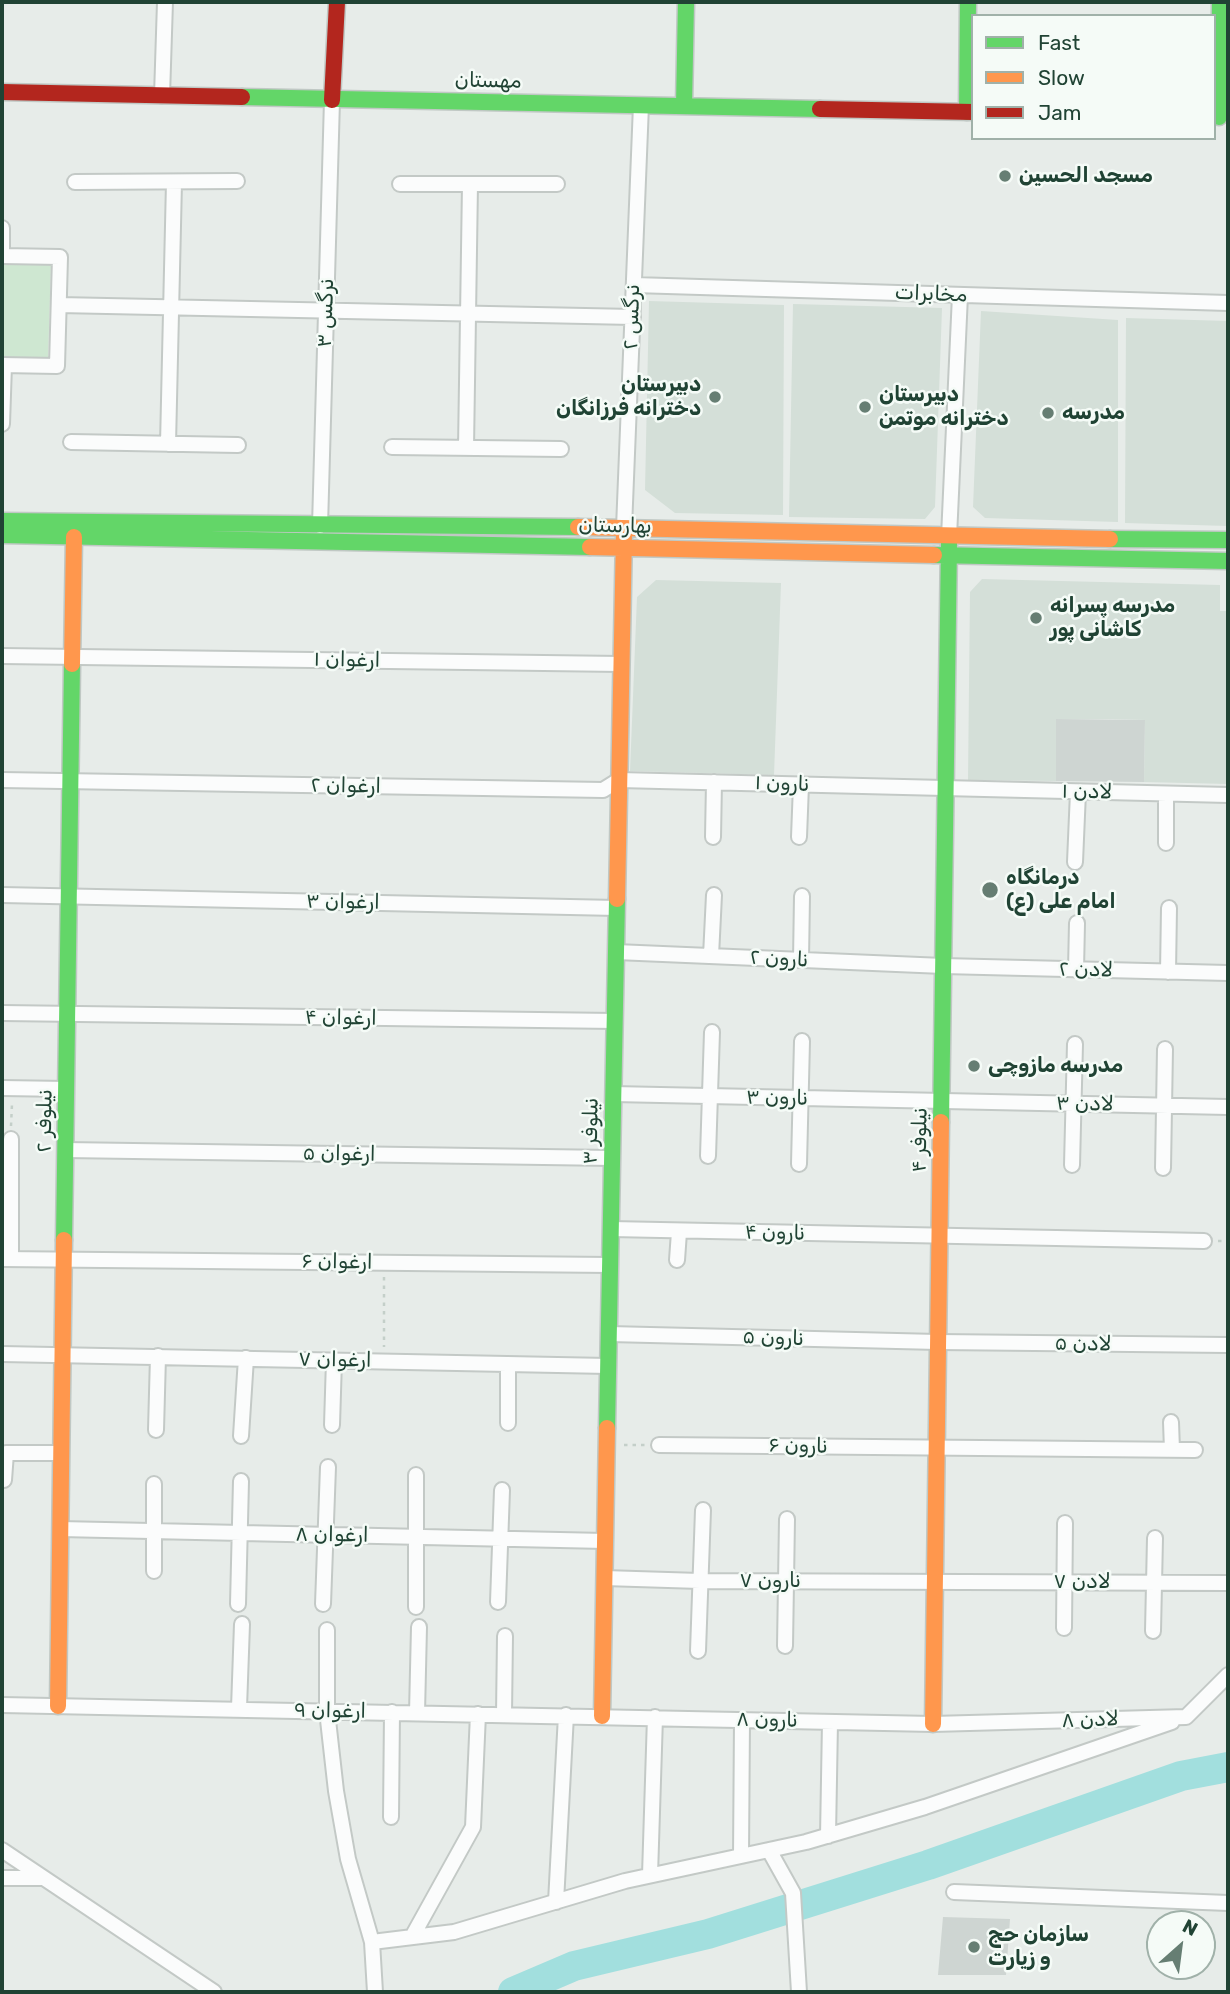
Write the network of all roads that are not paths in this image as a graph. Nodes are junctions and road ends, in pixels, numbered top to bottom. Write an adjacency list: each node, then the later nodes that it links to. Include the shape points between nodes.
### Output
1 (165, 2): 7 (street)
2 (337, 2): 8 (street)
3 (686, 2): 10 (street)
4 (968, 2): 11 (street)
5 (1220, 2): 12 (street)
6 (2, 92): 7 (street, مهستان)
7 (162, 96): 8 (street, مهستان)
8 (332, 100): 9 (street, مهستان); 26 (street, نرگس ۳)
9 (641, 105): 10 (street, مهستان); 21 (street, نرگس ۲)
10 (684, 106): 11 (street, مهستان)
11 (970, 112)
12 (1220, 117)
13 (237, 181): 15 (street)
14 (75, 182): 15 (street)
15 (174, 182): 25 (street)
16 (400, 184): 17 (street)
17 (470, 184): 18 (street); 27 (street)
18 (556, 184)
19 (2, 228): 20 (street)
20 (2, 256): 24 (street, via 60,257)
21 (634, 285): 22 (street, مخابرات); 28 (street, نرگس ۲)
22 (960, 295): 23 (street, مخابرات); 42 (street)
23 (1228, 303)
24 (59, 305): 25 (street); 29 (street, via 57,366)
25 (172, 309): 26 (street); 32 (street)
26 (326, 312): 27 (street); 38 (street, نرگس ۳)
27 (467, 315): 28 (street); 35 (street)
28 (632, 317): 39 (street, نرگس ۲)
29 (3, 365): 30 (street)
30 (2, 424)
31 (71, 442): 32 (street)
32 (168, 444): 33 (street)
33 (238, 445)
34 (392, 446): 35 (street)
35 (466, 447): 36 (street)
36 (561, 449)
37 (2, 521): 38 (street, بهارستان)
38 (320, 526): 39 (street, بهارستان)
39 (624, 528): 42 (street, بهارستان); 44 (street, نیلوفر ۳)
40 (2, 536): 41 (street, بهارستان)
41 (74, 537): 44 (street, بهارستان); 48 (street, نیلوفر ۲)
42 (949, 537): 43 (street, بهارستان); 45 (street, نیلوفر ۴)
43 (1228, 540)
44 (623, 547): 45 (street, بهارستان); 49 (street, نیلوفر ۳)
45 (948, 555): 46 (street, بهارستان); 55 (street, نیلوفر ۴)
46 (1228, 561)
47 (2, 656): 48 (street, ارغوان ۱)
48 (72, 656): 49 (street, ارغوان ۱); 52 (street, نیلوفر ۲)
49 (621, 664): 51 (street, نیلوفر ۳)
50 (2, 780): 52 (street, ارغوان ۲)
51 (619, 780): 52 (street, ارغوان ۲, via 603,790); 53 (street, نارون ۱); 67 (street, نیلوفر ۳)
52 (71, 782): 65 (street, نیلوفر ۲)
53 (714, 782): 54 (street, نارون ۱); 60 (street)
54 (801, 785): 55 (street, نارون ۱); 59 (street)
55 (945, 789): 56 (street, لادن ۱); 73 (street, نیلوفر ۴)
56 (1078, 792): 57 (street, لادن ۱); 62 (street)
57 (1166, 794): 58 (street, لادن ۱); 61 (street)
58 (1228, 795)
59 (799, 836)
60 (713, 837)
61 (1166, 843)
62 (1075, 862)
63 (2, 895): 65 (street, ارغوان ۳)
64 (714, 895): 71 (street)
65 (69, 896): 67 (street, ارغوان ۳); 78 (street, نیلوفر ۲)
66 (802, 896): 72 (street)
67 (617, 908): 70 (street, نیلوفر ۳)
68 (1169, 908): 75 (street)
69 (1077, 923): 74 (street)
70 (616, 952): 71 (street, نارون ۲); 79 (street, نیلوفر ۳)
71 (711, 956): 72 (street, نارون ۲)
72 (801, 960): 73 (street, نارون ۲)
73 (943, 966): 74 (street, لادن ۲); 89 (street, نیلوفر ۴)
74 (1076, 970): 75 (street, لادن ۲)
75 (1168, 972): 76 (street, لادن ۲)
76 (1228, 973)
77 (2, 1013): 78 (street, ارغوان ۴)
78 (67, 1014): 79 (street, ارغوان ۴); 85 (street, نیلوفر ۲)
79 (615, 1021): 86 (street, نیلوفر ۳)
80 (712, 1032): 87 (street)
81 (802, 1041): 88 (street)
82 (1075, 1044): 90 (street)
83 (1165, 1049): 91 (street)
84 (7, 1088): 85 (street)
85 (66, 1089): 94 (street, نیلوفر ۲)
86 (613, 1094): 87 (street, نارون ۳); 96 (street, نیلوفر ۳)
87 (709, 1097): 88 (street, نارون ۳); 95 (street)
88 (800, 1098): 89 (street, نارون ۳); 97 (street)
89 (941, 1101): 90 (street, لادن ۳); 102 (street, نیلوفر ۴)
90 (1074, 1104): 91 (street, لادن ۳); 98 (street)
91 (1164, 1105): 92 (street, لادن ۳); 99 (street)
92 (1228, 1107)
93 (11, 1139): 104 (street)
94 (65, 1150): 96 (street, ارغوان ۵); 105 (street, نیلوفر ۲)
95 (708, 1156)
96 (612, 1158): 100 (street, نیلوفر ۳)
97 (799, 1164)
98 (1072, 1165)
99 (1163, 1168)
100 (611, 1229): 101 (street, نارون ۴); 107 (street, نیلوفر ۳)
101 (678, 1232): 102 (street, نارون ۴); 106 (street)
102 (939, 1234): 103 (street, نارون ۴); 109 (street, نیلوفر ۴)
103 (1204, 1241)
104 (6, 1259): 105 (street, ارغوان ۶)
105 (64, 1260): 107 (street, ارغوان ۶); 112 (street, نیلوفر ۲)
106 (677, 1260)
107 (610, 1265): 108 (street, نیلوفر ۳)
108 (609, 1334): 109 (street, نارون ۵); 117 (street, نیلوفر ۳)
109 (938, 1342): 110 (street, لادن ۵); 124 (street, نیلوفر ۴)
110 (1228, 1345)
111 (2, 1354): 112 (street, ارغوان ۷)
112 (62, 1354): 113 (street, ارغوان ۷); 127 (street, نیلوفر ۲)
113 (158, 1356): 114 (street, ارغوان ۷); 121 (street)
114 (246, 1358): 115 (street, ارغوان ۷); 122 (street)
115 (334, 1360): 116 (street, ارغوان ۷); 120 (street)
116 (508, 1364): 117 (street, ارغوان ۷); 119 (street)
117 (608, 1366): 144 (street, نیلوفر ۳)
118 (1171, 1422): 125 (street)
119 (508, 1423)
120 (332, 1425)
121 (156, 1430)
122 (241, 1436)
123 (659, 1445): 124 (street, نارون ۶)
124 (937, 1447): 125 (street, نارون ۶); 149 (street, نیلوفر ۴)
125 (1172, 1450): 126 (street, نارون ۶)
126 (1195, 1450)
127 (61, 1453): 130 (street, via 6,1453); 137 (street, نیلوفر ۲)
128 (328, 1468): 140 (street)
129 (416, 1475): 141 (street)
130 (4, 1479)
131 (241, 1481): 139 (street)
132 (154, 1484): 138 (street)
133 (502, 1490): 142 (street)
134 (703, 1510): 147 (street)
135 (787, 1519): 148 (street)
136 (1065, 1523): 150 (street)
137 (60, 1529): 138 (street, ارغوان ۸); 167 (street, نیلوفر ۲)
138 (154, 1531): 139 (street, ارغوان ۸); 145 (street)
139 (241, 1534): 140 (street, ارغوان ۸); 154 (street)
140 (327, 1535): 141 (street, ارغوان ۸); 155 (street)
141 (415, 1537): 142 (street, ارغوان ۸); 156 (street)
142 (501, 1538): 144 (street, ارغوان ۸); 153 (street)
143 (1155, 1538): 151 (street)
144 (605, 1541): 146 (street, نیلوفر ۳)
145 (154, 1572)
146 (604, 1578): 147 (street, نارون ۷); 175 (street, نیلوفر ۳)
147 (700, 1580): 148 (street, نارون ۷); 164 (street)
148 (786, 1581): 149 (street, نارون ۷); 163 (street)
149 (935, 1581): 150 (street, لادن ۷); 180 (street, نیلوفر ۴)
150 (1065, 1581): 151 (street, لادن ۷); 159 (street)
151 (1154, 1582): 152 (street, لادن ۷); 161 (street)
152 (1228, 1583)
153 (498, 1602)
154 (238, 1604)
155 (323, 1604)
156 (416, 1608)
157 (242, 1624): 168 (street)
158 (419, 1627): 171 (street)
159 (1064, 1628)
160 (327, 1630): 169 (street)
161 (1153, 1631)
162 (505, 1636): 173 (street)
163 (785, 1646)
164 (698, 1651)
165 (1228, 1675): 177 (street)
166 (2, 1705): 167 (street, ارغوان ۹)
167 (58, 1706): 168 (street, ارغوان ۹)
168 (239, 1709): 169 (street, ارغوان ۹)
169 (327, 1711): 170 (street, ارغوان ۹); 193 (street, via 348,1859)
170 (392, 1712): 171 (street, ارغوان ۹); 181 (street)
171 (417, 1713): 172 (street, ارغوان ۹)
172 (478, 1714): 173 (street, ارغوان ۹); 192 (street, via 473,1826)
173 (504, 1714): 174 (street, ارغوان ۹)
174 (566, 1715): 175 (street, ارغوان ۹); 190 (street)
175 (601, 1716): 176 (street, نارون ۸)
176 (654, 1717): 178 (street, نارون ۸); 186 (street)
177 (1186, 1717): 180 (street, لادن ۸); 182 (street)
178 (742, 1720): 179 (street, نارون ۸); 185 (street)
179 (830, 1722): 180 (street, نارون ۸); 182 (street)
180 (933, 1724)
181 (391, 1817)
182 (828, 1836): 184 (street)
183 (2, 1850): 188 (street)
184 (769, 1850): 185 (street); 196 (street, via 793,1893)
185 (741, 1856): 186 (street)
186 (650, 1875): 190 (street)
187 (2, 1878): 188 (street)
188 (43, 1878): 194 (street)
189 (954, 1892): 191 (street)
190 (556, 1902): 192 (street, via 454,1933)
191 (1228, 1903)
192 (412, 1937): 193 (street)
193 (372, 1942): 195 (street)
194 (214, 1992)
195 (374, 1992)
196 (799, 1992)

